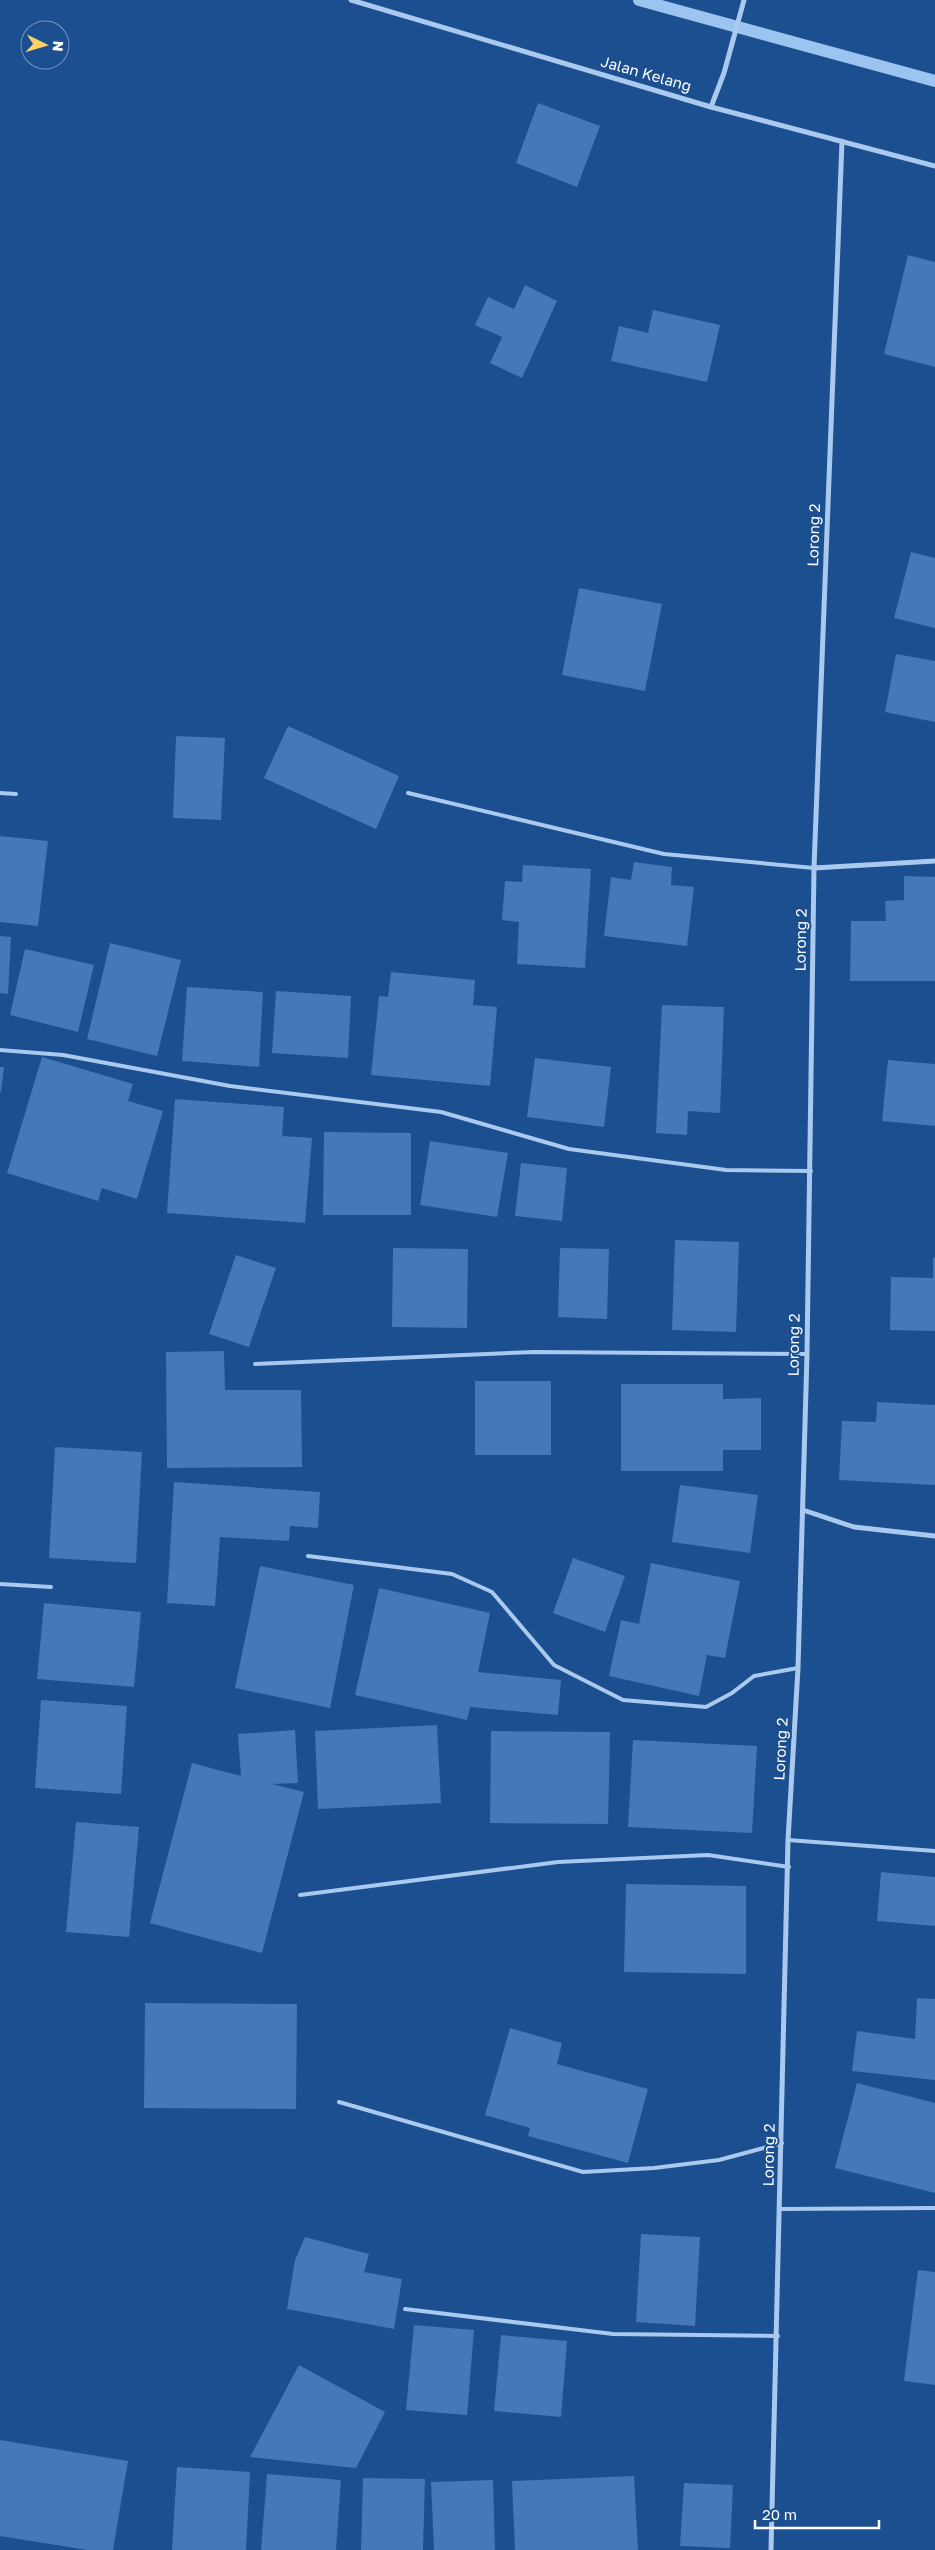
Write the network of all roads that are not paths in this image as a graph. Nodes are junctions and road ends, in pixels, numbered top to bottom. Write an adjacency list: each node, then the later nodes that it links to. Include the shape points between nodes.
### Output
1 (351, 0): 3 (street, Jalan Kelang)
2 (744, 0): 3 (street, via 724,73)
3 (711, 106): 4 (street, Jalan Kelang)
4 (842, 141): 5 (street, Jalan Kelang); 10 (street, Lorong 2)
5 (935, 166)
6 (0, 793): 8 (lane)
7 (408, 793): 10 (lane, via 664,854)
8 (16, 794)
9 (935, 861): 10 (street)
10 (814, 868): 12 (street, Lorong 2)
11 (0, 1050): 12 (lane, via 63,1055 230,1086 441,1112 569,1149 726,1170)
12 (811, 1171): 13 (street, Lorong 2)
13 (807, 1354): 14 (lane, via 534,1352); 15 (street, Lorong 2)
14 (255, 1364)
15 (803, 1510): 16 (street, via 854,1527); 20 (street, Lorong 2)
16 (935, 1536)
17 (308, 1556): 20 (lane, via 452,1574 492,1592 554,1665 623,1700 706,1707 754,1676)
18 (0, 1584): 19 (lane)
19 (51, 1587)
20 (798, 1668): 21 (street, Lorong 2)
21 (788, 1840): 22 (lane); 23 (street, Lorong 2)
22 (935, 1851)
23 (788, 1867): 24 (lane, via 708,1855 558,1862); 26 (street, Lorong 2)
24 (300, 1895)
25 (339, 2102): 26 (lane, via 583,2172 719,2160)
26 (782, 2143): 28 (street, Lorong 2)
27 (935, 2208): 28 (lane)
28 (781, 2209): 30 (street, Lorong 2)
29 (405, 2309): 30 (lane, via 613,2334)
30 (778, 2336): 31 (street, Lorong 2)
31 (771, 2550)

